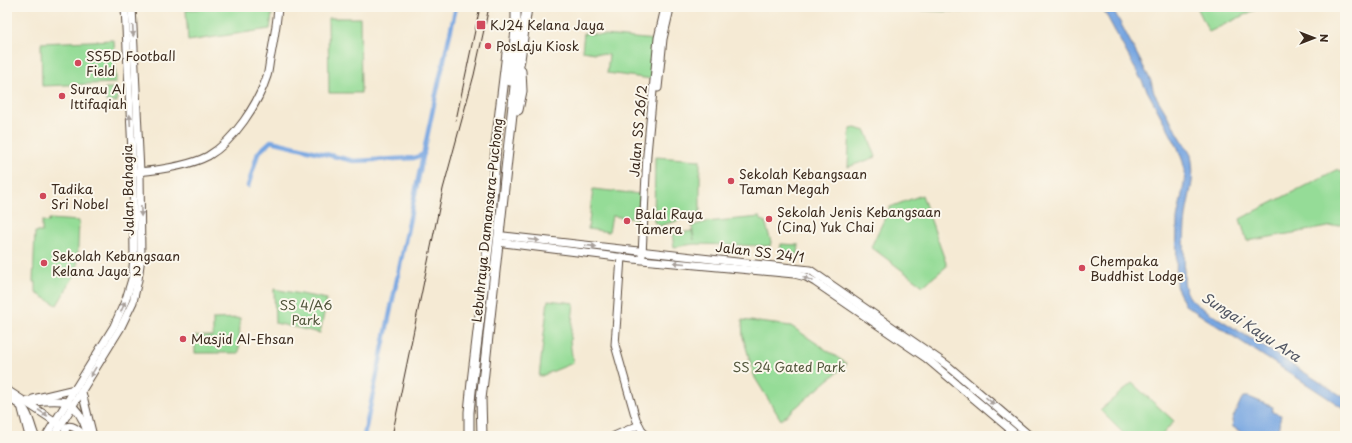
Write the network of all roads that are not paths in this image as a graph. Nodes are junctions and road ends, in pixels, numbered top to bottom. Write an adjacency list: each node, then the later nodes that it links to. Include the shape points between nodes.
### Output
1 (125, 7): 8 (main road, Jalan Bahagia, one-way to 1)
2 (132, 7): 8 (main road, Jalan Bahagia, one-way to 8)
3 (278, 7): 8 (main road, via 267,76 243,122 222,146 204,157 183,164)
4 (527, 7): 7 (highway, Lebuhraya Damansara–Puchong)
5 (668, 7): 10 (main road, Jalan SS 26/2, via 651,154)
6 (516, 11): 13 (highway, Lebuhraya Damansara–Puchong, via 499,177); 29 (highway, via 510,30 497,138 489,237 469,412)
7 (520, 60): 9 (highway, via 522,91 518,105); 13 (highway, Lebuhraya Damansara–Puchong)
8 (136, 173): 15 (main road, Jalan Bahagia, via 141,257 133,302 120,329)
9 (504, 240): 10 (main road, Jalan SS 24/1, one-way to 10); 11 (main road, Jalan SS 24/1); 32 (highway, via 487,402)
10 (645, 252): 12 (main road, Jalan SS 26/2); 36 (main road, Jalan SS 24/1, one-way to 36, via 810,270 947,365)
11 (621, 257): 12 (main road, Jalan SS 24/1); 20 (main road, via 615,345)
12 (644, 260): 35 (main road, Jalan SS 24/1, one-way to 12, via 926,358 806,277)
13 (493, 267): 30 (highway, Lebuhraya Damansara–Puchong, via 475,398); 31 (highway, Lebuhraya Damansara–Puchong, via 481,399)
14 (7, 390): 17 (main road)
15 (78, 390): 17 (main road); 18 (main road, Jalan Bahagia); 28 (main road)
16 (7, 397): 17 (main road)
17 (23, 403): 18 (main road, via 58,400); 19 (main road, one-way to 19); 21 (main road); 22 (main road)
18 (69, 404): 19 (main road, Jalan Bahagia); 27 (main road, via 82,418)
19 (58, 423): 23 (main road); 24 (main road)
20 (639, 425): 33 (main road); 34 (main road)
21 (29, 436)
22 (35, 436)
23 (46, 436)
24 (54, 436)
25 (65, 436): 26 (main road, via 66,428 71,426)
26 (84, 436)
27 (89, 436)
28 (93, 436)
29 (469, 436)
30 (476, 436)
31 (482, 436)
32 (488, 436)
33 (614, 436)
34 (645, 436)
35 (1018, 436)
36 (1030, 436)

